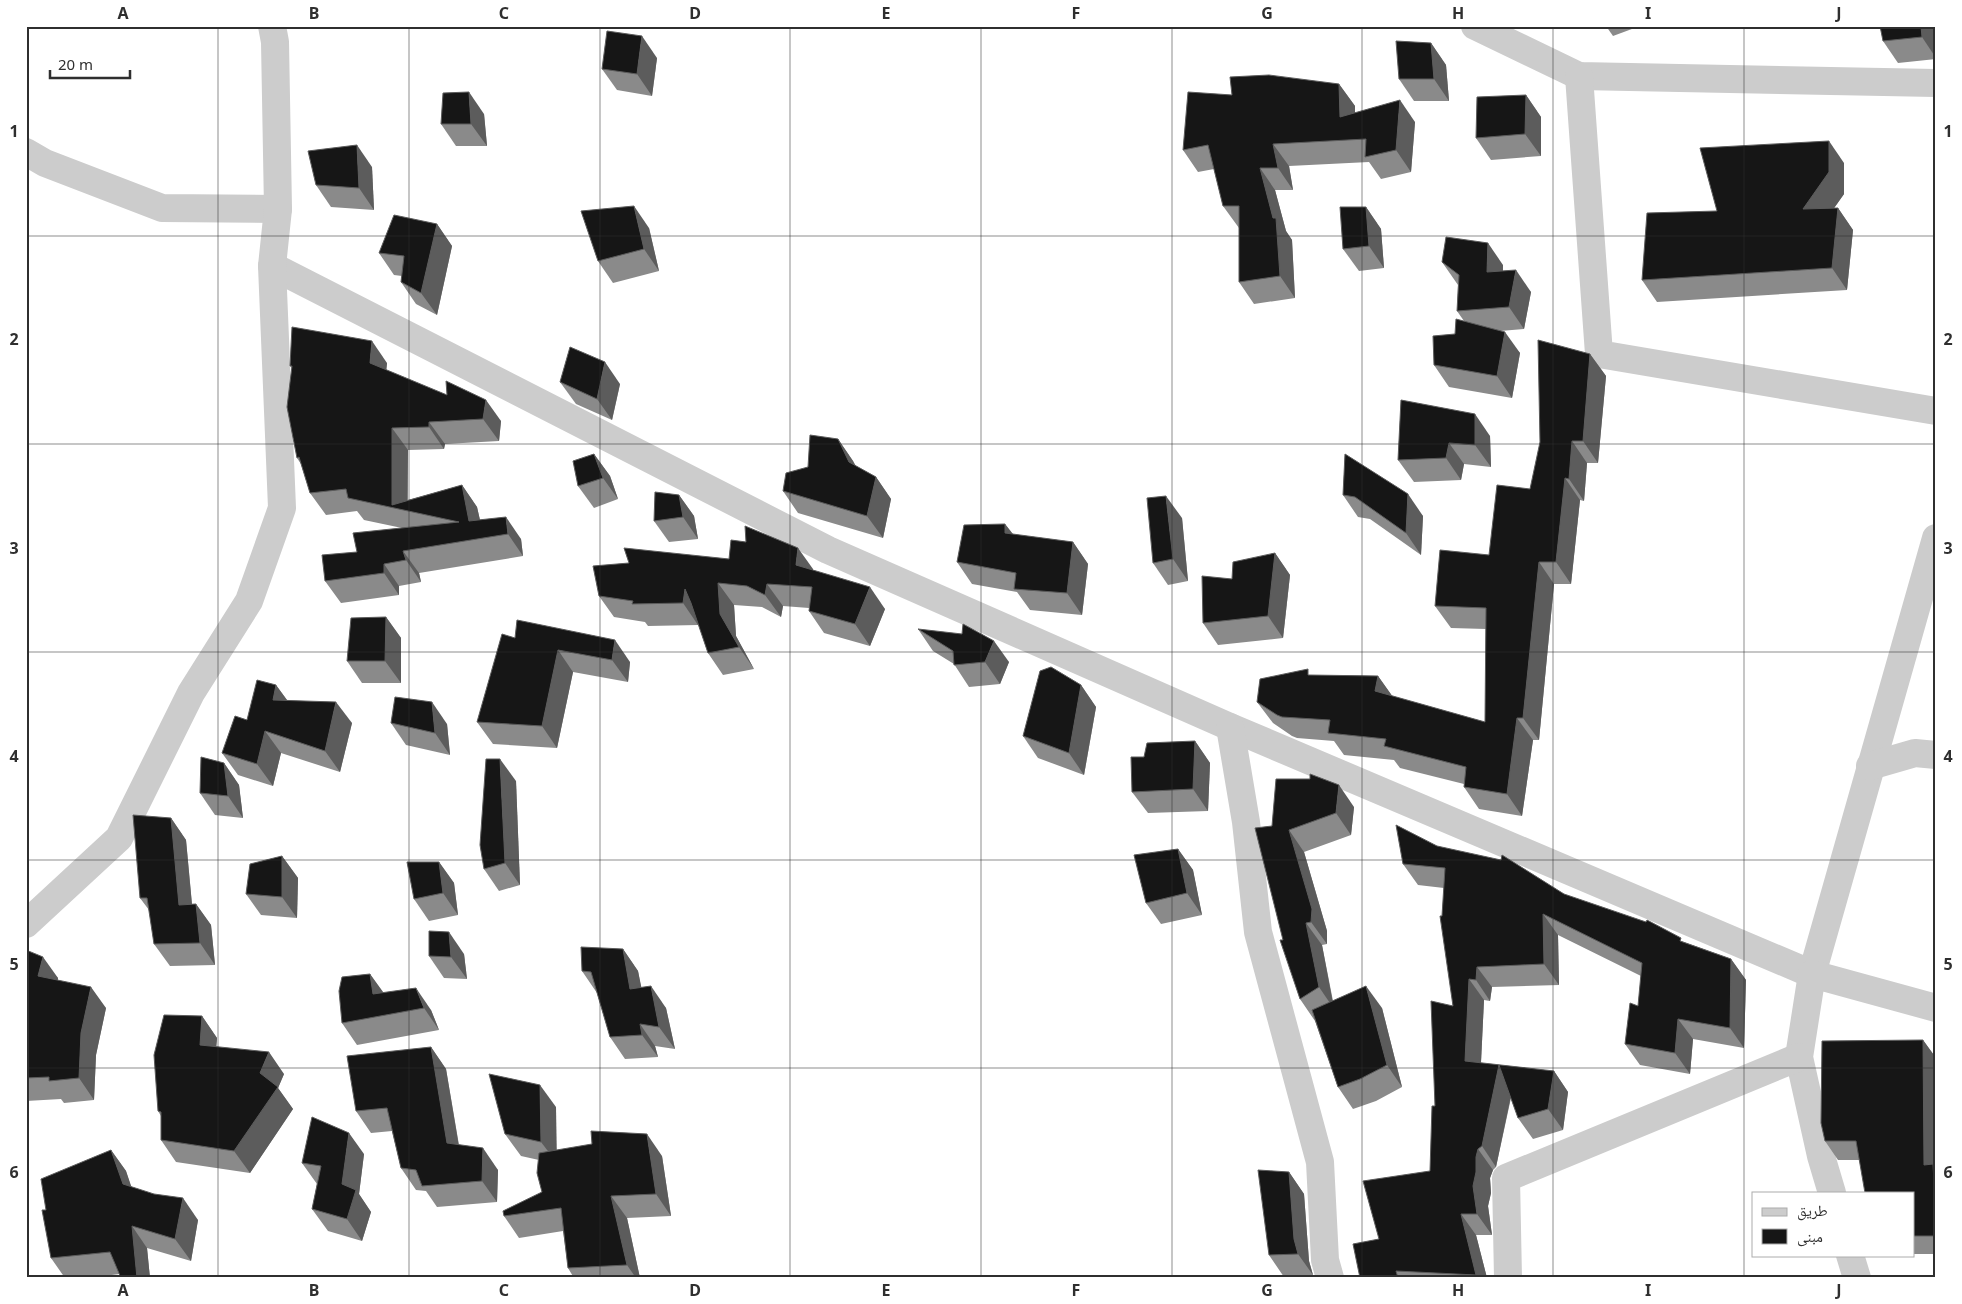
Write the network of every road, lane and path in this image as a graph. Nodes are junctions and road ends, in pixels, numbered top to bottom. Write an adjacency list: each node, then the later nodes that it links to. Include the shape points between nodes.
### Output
1 (272, 26): 6 (street)
2 (1475, 26): 3 (street)
3 (1579, 76): 4 (street); 8 (street, via 1599,354)
4 (1936, 83)
5 (26, 152): 6 (street, via 45,163 162,208)
6 (278, 209): 7 (street)
7 (272, 266): 10 (street, via 828,550); 13 (street, via 282,508 250,601 191,692 118,838)
8 (1936, 411)
9 (1936, 538): 12 (street)
10 (1230, 727): 14 (street); 19 (street, via 1246,822 1258,932 1320,1162 1325,1260)
11 (1936, 755): 12 (street, via 1915,753)
12 (1870, 766): 14 (street)
13 (26, 924)
14 (1812, 974): 15 (street); 16 (street)
15 (1936, 1008)
16 (1799, 1057): 17 (street); 20 (street, via 1506,1178)
17 (1832, 1192)
18 (1850, 1256): 21 (street)
19 (1330, 1278)
20 (1508, 1278)
21 (1856, 1278)

